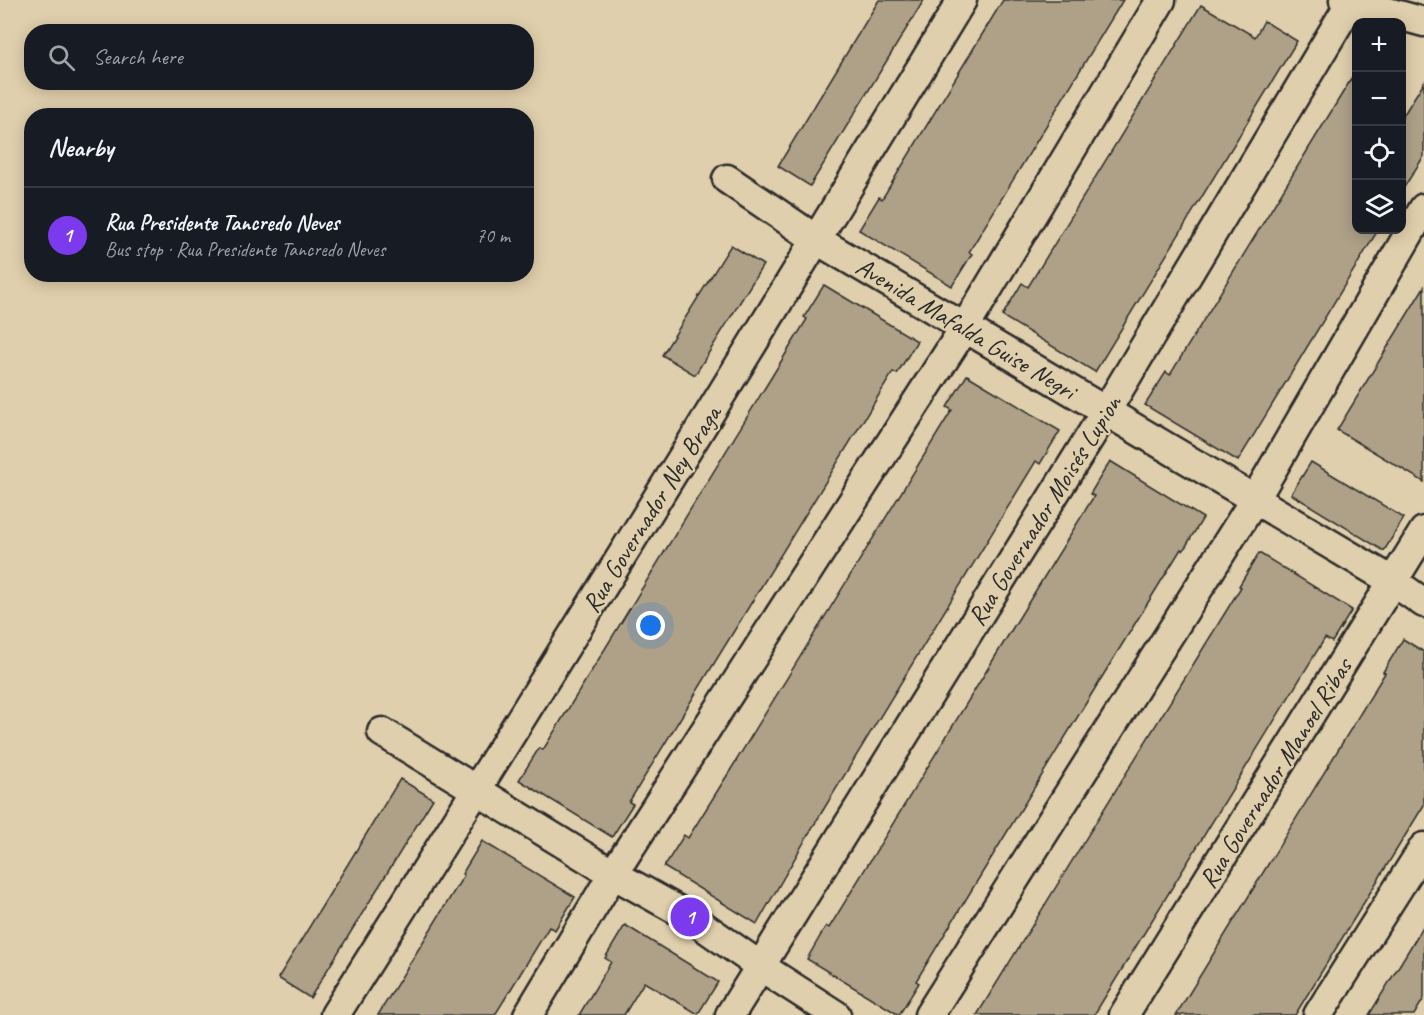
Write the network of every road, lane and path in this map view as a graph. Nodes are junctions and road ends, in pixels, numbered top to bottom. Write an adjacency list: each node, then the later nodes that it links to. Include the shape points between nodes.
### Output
1 (962, 0): 7 (street, Rua Governador Ney Braga)
2 (1161, 0): 8 (street)
3 (1347, 1): 4 (street); 9 (street, Rua Governador Moisés Lupion)
4 (1424, 22)
5 (727, 179): 7 (street, Avenida Mafalda Guise Negri)
6 (1424, 208): 10 (street)
7 (817, 240): 8 (street, Avenida Mafalda Guise Negri); 15 (street, Rua Governador Ney Braga)
8 (965, 327): 9 (street, Avenida Mafalda Guise Negri); 17 (street)
9 (1106, 411): 10 (street, Avenida Mafalda Guise Negri); 18 (street, Rua Governador Moisés Lupion)
10 (1255, 499): 12 (street, Avenida Mafalda Guise Negri); 23 (street)
11 (1424, 531): 12 (street, Rua Governador Manoel Ribas)
12 (1394, 582): 13 (street, Avenida Mafalda Guise Negri); 24 (street, Rua Governador Manoel Ribas)
13 (1424, 603)
14 (382, 732): 15 (street)
15 (477, 790): 17 (street); 19 (street, Rua Governador Ney Braga)
16 (1424, 847): 25 (street)
17 (613, 874): 18 (street, via 690,917); 20 (street)
18 (760, 966): 21 (street, Rua Governador Moisés Lupion); 22 (street)
19 (335, 1015)
20 (528, 1015)
21 (730, 1015)
22 (836, 1015)
23 (929, 1015)
24 (1124, 1015)
25 (1318, 1015)

